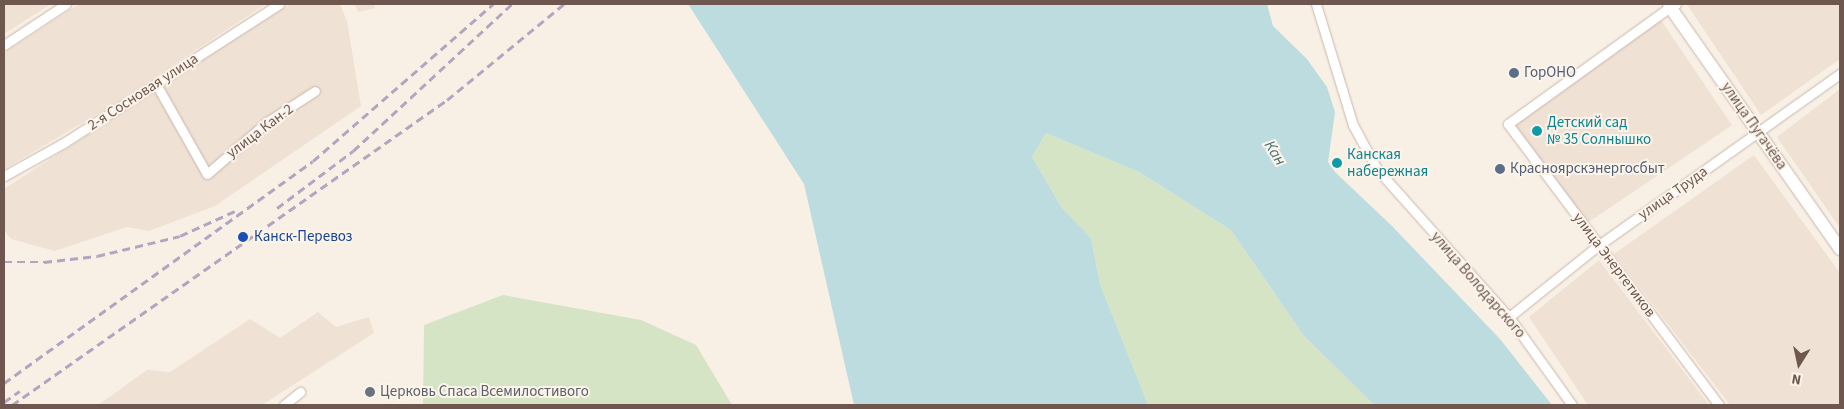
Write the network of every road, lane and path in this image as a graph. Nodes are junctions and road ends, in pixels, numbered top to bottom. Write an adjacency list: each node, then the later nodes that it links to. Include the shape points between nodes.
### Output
1 (66, 4): 5 (street)
2 (279, 4): 7 (street, 2-я Сосновая улица)
3 (1316, 4): 13 (street, улица Володарского, via 1353,125 1377,169)
4 (1670, 5): 9 (main road, улица Пугачёва); 11 (street, улица Энергетиков, via 1508,124)
5 (4, 45)
6 (1840, 74): 9 (street, улица Труда)
7 (156, 84): 8 (street, улица Кан-2, via 207,174 267,122); 10 (street, 2-я Сосновая улица)
8 (315, 91)
9 (1758, 133): 11 (street, улица Труда); 12 (main road, улица Пугачёва)
10 (4, 176)
11 (1599, 245): 13 (street, улица Труда); 17 (street, улица Энергетиков)
12 (1840, 249)
13 (1509, 317): 16 (street, улица Володарского)
14 (300, 392): 15 (street)
15 (284, 405)
16 (1572, 405)
17 (1719, 405)

